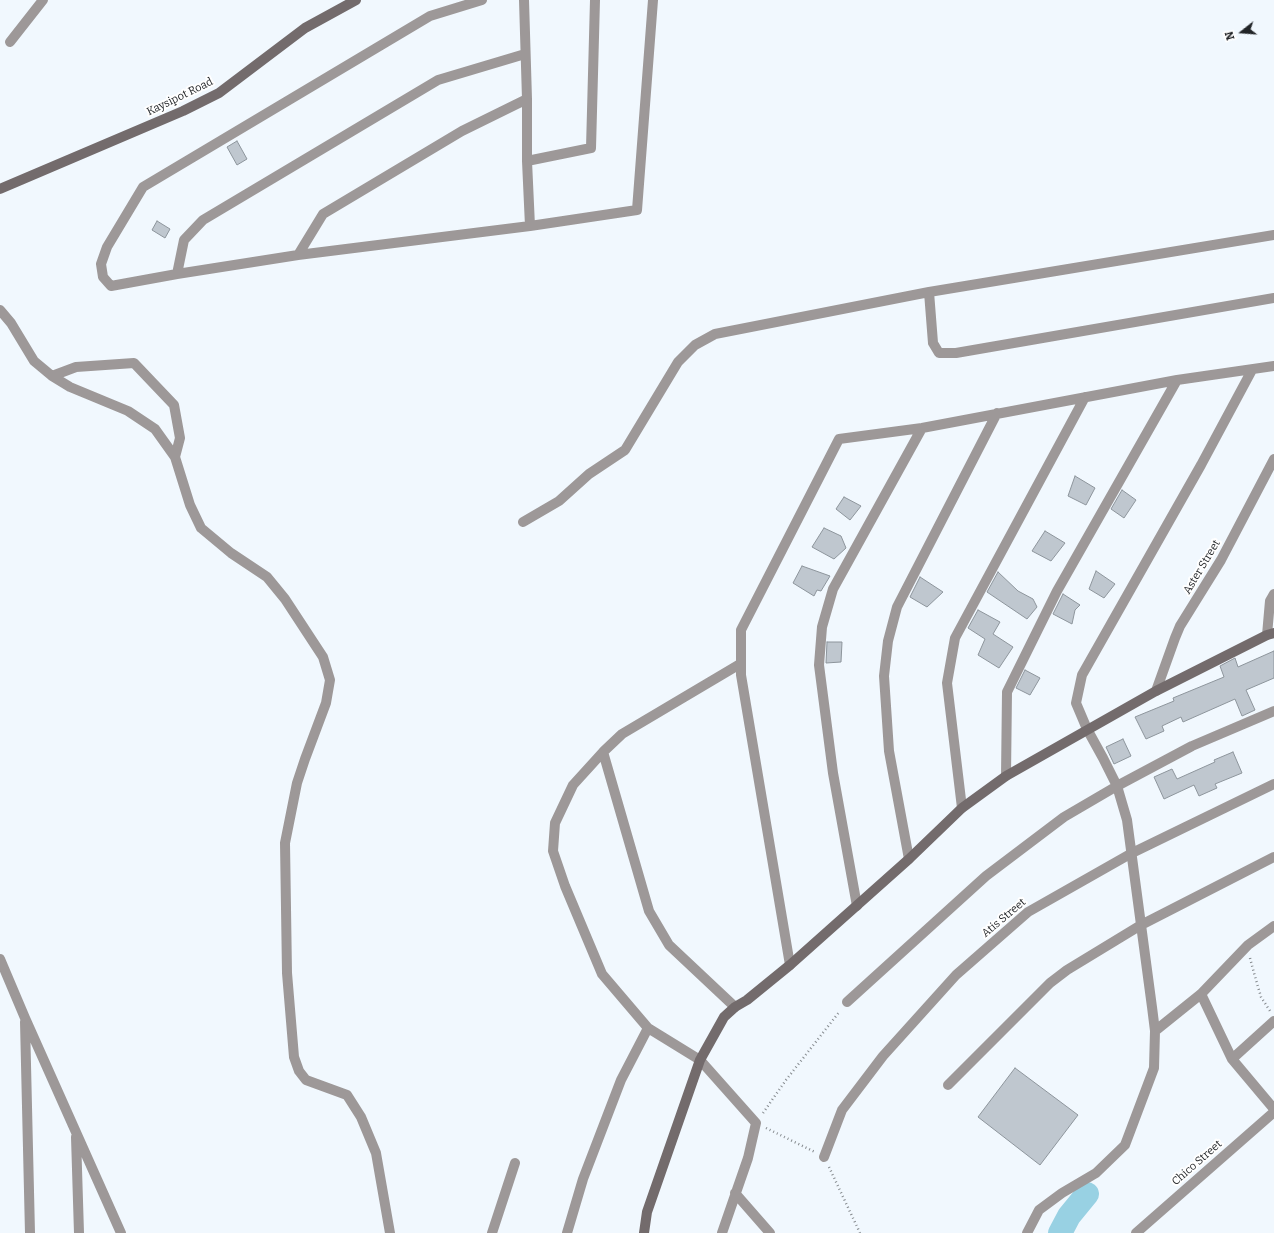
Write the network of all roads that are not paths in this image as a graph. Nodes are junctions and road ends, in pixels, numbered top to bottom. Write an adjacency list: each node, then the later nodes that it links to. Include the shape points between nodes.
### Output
1 (43, 0): 7 (street)
2 (356, 0): 11 (street, Kaysipot Road, via 305,28 219,93 183,111)
3 (482, 0): 15 (street, via 430,16 143,187 107,247 101,264 103,277 111,286)
4 (524, 0): 8 (street)
5 (595, 0): 10 (street, via 591,148)
6 (653, 0): 12 (street, via 637,210)
7 (10, 42)
8 (525, 54): 9 (street); 15 (street, via 438,80 204,220 184,240)
9 (527, 99): 10 (street); 14 (street, via 462,131 323,214)
10 (527, 161): 12 (street)
11 (0, 189)
12 (530, 226): 14 (street)
13 (1274, 235): 16 (street)
14 (298, 255): 15 (street)
15 (177, 274)
16 (929, 292): 17 (street, via 933,343 939,353 956,353); 28 (street, via 715,334 695,345 678,362 625,450 589,474 559,501)
17 (1274, 298)
18 (0, 310): 21 (street, via 34,361)
19 (1274, 366): 20 (street)
20 (1252, 370): 22 (street); 34 (street, via 1082,675 1076,703)
21 (52, 376): 26 (street, via 70,387 128,411 155,429); 26 (street, via 76,367 134,363 174,405 180,438)
22 (1177, 380): 23 (street); 36 (street, via 1057,591 1007,692)
23 (1085, 397): 24 (street); 39 (street, via 955,638 947,683)
24 (997, 413): 25 (street); 42 (street, via 897,607 888,641 884,676 889,751)
25 (922, 428): 31 (street, via 839,439 741,630); 43 (street, via 833,589 822,627 819,665 833,774)
26 (175, 457): 66 (street, via 190,505 201,528 231,553 267,577 285,599 323,657 330,680 326,703 297,783 285,843 287,973 294,1057 299,1071 306,1080 348,1095 361,1117 376,1153)
27 (1274, 459): 32 (street, Aster Street, via 1221,560 1180,626)
28 (523, 522)
29 (1274, 594): 30 (street, via 1270,601)
30 (1270, 634): 32 (street)
31 (740, 664): 35 (street, via 622,734); 47 (street)
32 (1156, 691): 34 (street)
33 (1274, 710): 38 (street, via 1192,746)
34 (1087, 729): 36 (street); 38 (street)
35 (603, 752): 50 (street, via 649,910 669,945); 53 (street, via 573,785 555,822 553,851 602,974)
36 (1006, 776): 39 (street)
37 (1274, 784): 40 (street, Atis Street)
38 (1116, 786): 40 (street, via 1127,820); 49 (street, via 1064,817 986,876)
39 (962, 808): 42 (street)
40 (1132, 853): 44 (street); 60 (street, Atis Street, via 1028,912 956,974 883,1056 842,1110)
41 (1274, 857): 44 (street)
42 (909, 859): 43 (street)
43 (857, 906): 47 (street)
44 (1141, 925): 54 (street); 57 (street, via 1050,983)
45 (1274, 926): 48 (street, via 1248,945)
46 (0, 959): 52 (street)
47 (790, 965): 50 (street)
48 (1201, 994): 54 (street); 55 (street)
49 (847, 1002)
50 (735, 1007): 56 (street, via 724,1017)
51 (1272, 1017): 55 (street)
52 (25, 1018): 59 (street); 63 (street)
53 (648, 1028): 56 (street); 68 (street, via 621,1080 583,1179)
54 (1155, 1031): 72 (street, via 1154,1068 1125,1145 1096,1173 1039,1210)
55 (1232, 1059): 58 (street)
56 (700, 1060): 62 (street, via 756,1123 748,1158); 69 (street, via 647,1212)
57 (948, 1084)
58 (1274, 1110): 73 (street, Chico Street)
59 (76, 1131): 64 (street); 65 (street)
60 (824, 1157)
61 (515, 1163): 67 (street)
62 (735, 1193): 70 (street); 71 (street)
63 (30, 1233)
64 (79, 1233)
65 (122, 1233)
66 (390, 1233)
67 (492, 1233)
68 (567, 1233)
69 (644, 1233)
70 (722, 1233)
71 (770, 1233)
72 (1027, 1233)
73 (1136, 1233)

